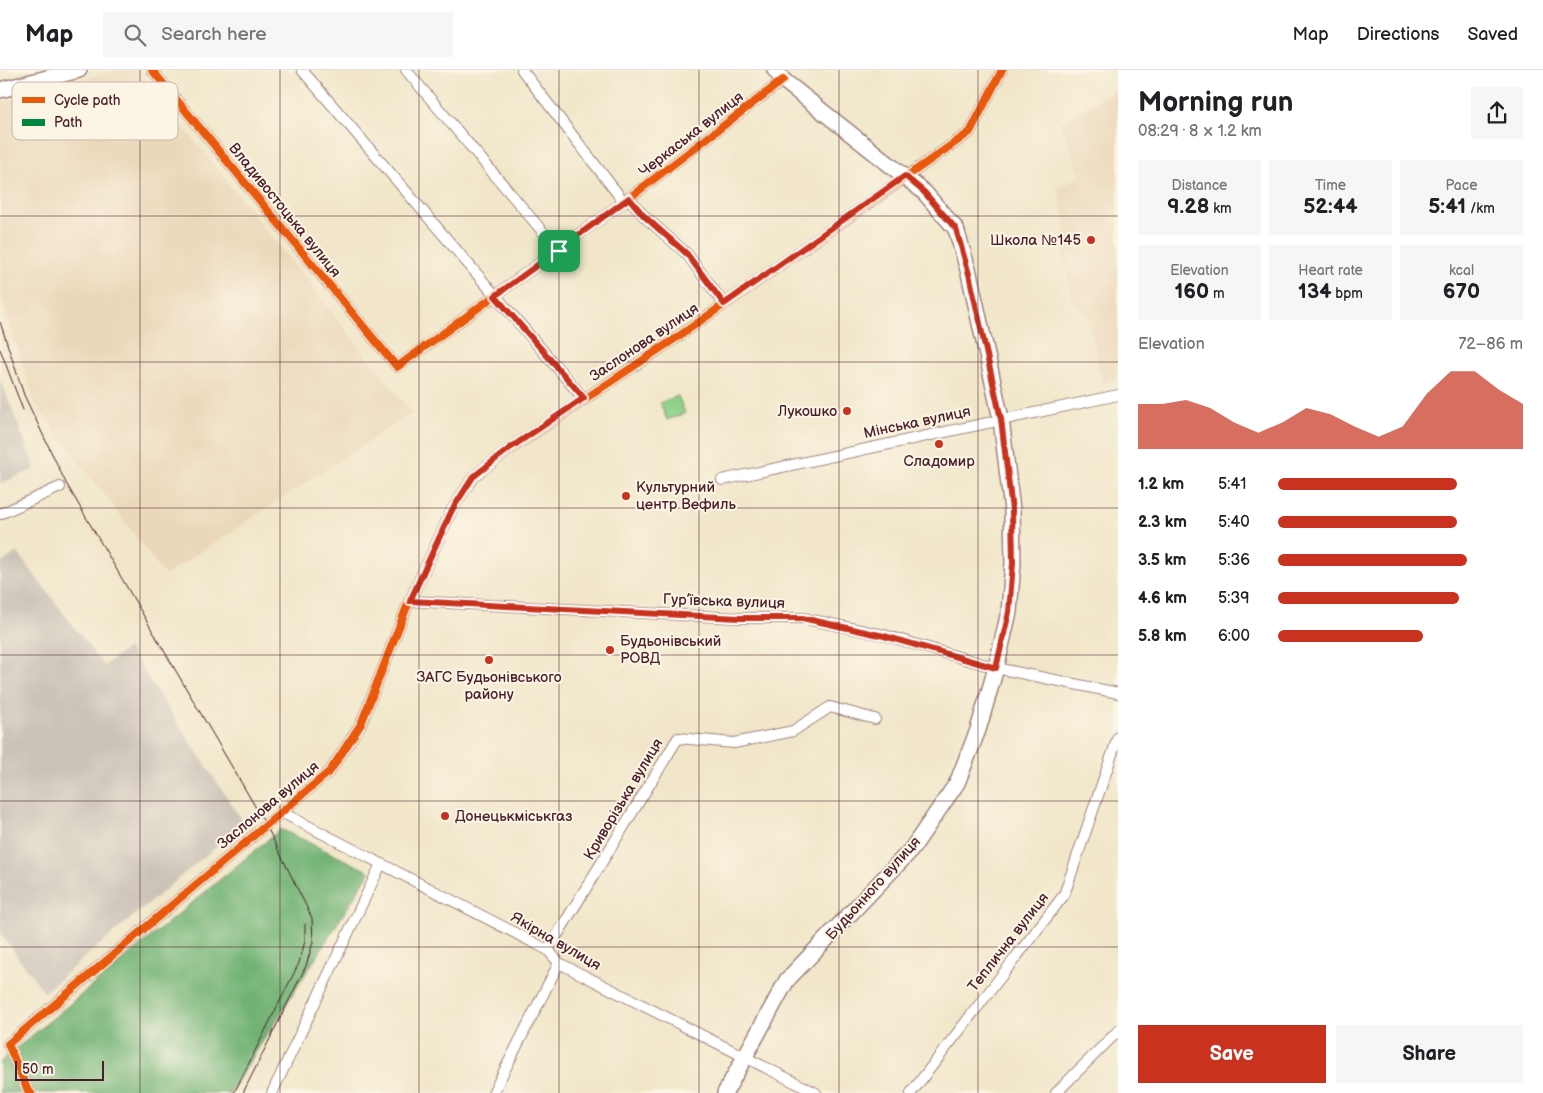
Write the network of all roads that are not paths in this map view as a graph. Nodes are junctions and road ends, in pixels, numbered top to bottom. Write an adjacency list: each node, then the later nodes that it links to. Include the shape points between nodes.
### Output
1 (79, 70): 7 (main road)
2 (152, 70): 10 (street, Владивостоцька вулиця)
3 (302, 70): 17 (street)
4 (406, 70): 16 (street)
5 (522, 70): 15 (street)
6 (1002, 70): 14 (street, Заслонова вулиця, via 970,132)
7 (43, 75): 9 (main road)
8 (779, 75): 14 (main road, Будьонного вулиця); 15 (street, Черкаська вулиця)
9 (23, 82)
10 (162, 82)
11 (12, 86): 12 (main road)
12 (0, 90)
13 (178, 102): 19 (street, Владивостоцька вулиця)
14 (905, 176): 18 (street, Заслонова вулиця); 22 (main road, Будьонного вулиця, via 924,192 956,229)
15 (627, 200): 16 (street, Черкаська вулиця); 18 (street, via 687,254)
16 (559, 251): 17 (street, Черкаська вулиця)
17 (495, 296): 19 (street, Черкаська вулиця); 21 (street)
18 (724, 304): 21 (street, Заслонова вулиця)
19 (397, 367)
20 (1118, 395): 22 (street, Мінська вулиця)
21 (584, 398): 26 (street, Заслонова вулиця, via 473,477 452,510)
22 (1001, 419): 23 (street, Мінська вулиця); 27 (main road, Будьонного вулиця, via 1012,510 1013,563 1009,612)
23 (722, 480)
24 (60, 487): 25 (street)
25 (0, 514)
26 (410, 601): 27 (street, Гур’ївська вулиця, via 739,618 802,618 884,636); 31 (street, Заслонова вулиця, via 361,724 330,772)
27 (996, 668): 28 (street, Гур’ївська вулиця); 36 (main road, Будьонного вулиця, via 978,730 957,783 911,850 787,980)
28 (1118, 693)
29 (875, 719): 33 (street, Криворізька вулиця, via 830,707 793,731 734,743 678,738)
30 (1118, 737): 42 (street, Теплична вулиця, via 1064,895)
31 (281, 812): 32 (street, Якірна вулиця); 37 (street, Заслонова вулиця, via 8,1044)
32 (381, 864): 33 (street, Якірна вулиця); 38 (street)
33 (548, 950): 34 (street, Якірна вулиця)
34 (559, 962): 36 (street, Якірна вулиця); 39 (street)
35 (1118, 1031): 43 (street)
36 (744, 1056): 40 (main road, Будьонного вулиця); 41 (street, Якірна вулиця)
37 (31, 1093)
38 (272, 1093)
39 (493, 1093)
40 (725, 1093)
41 (816, 1093)
42 (911, 1093)
43 (1056, 1093)

